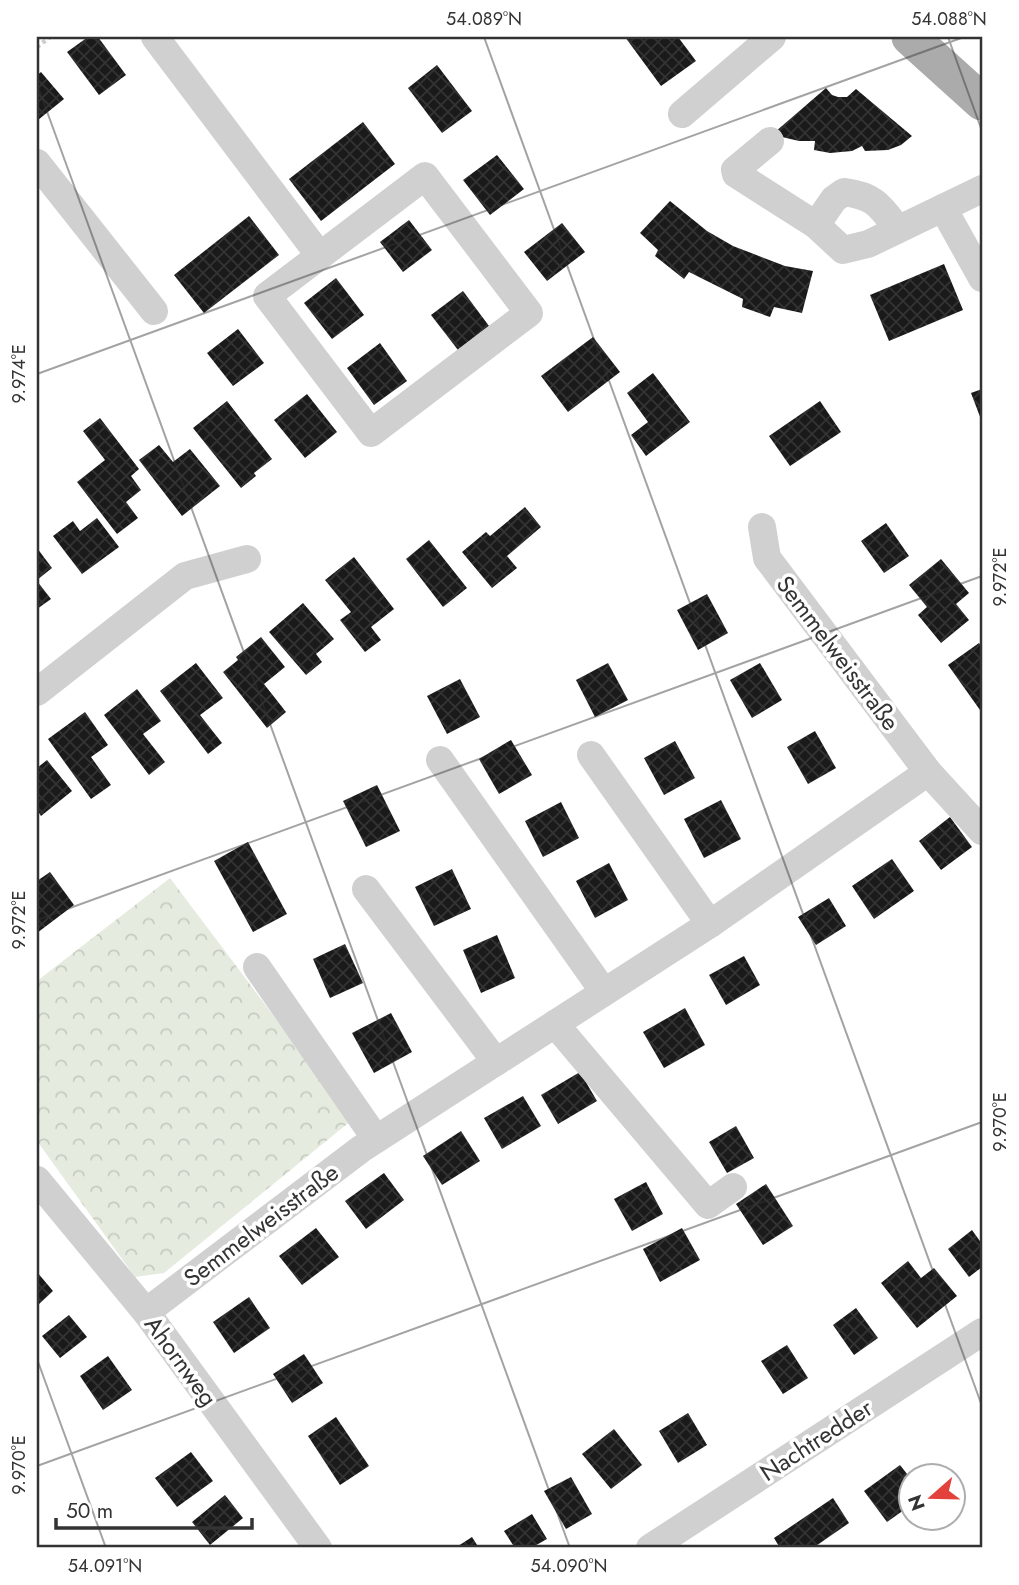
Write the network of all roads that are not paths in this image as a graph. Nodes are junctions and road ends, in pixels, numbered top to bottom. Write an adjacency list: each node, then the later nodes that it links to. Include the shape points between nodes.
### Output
1 (155, 37): 12 (street)
2 (772, 37): 5 (street)
3 (910, 37): 4 (main road)
4 (982, 102)
5 (682, 114)
6 (770, 141): 10 (street, via 735,170 736,174)
7 (37, 163): 14 (street)
8 (982, 189): 9 (street)
9 (943, 208): 11 (street); 13 (street)
10 (816, 225): 11 (street, via 843,250); 11 (street, via 844,192 864,195 878,204)
11 (898, 229)
12 (320, 256): 12 (street, via 425,176 529,313 371,433 268,296)
13 (982, 278)
14 (154, 311)
15 (762, 527): 20 (street, Semmelweisstraße, via 767,558)
16 (247, 559): 17 (street, via 185,576)
17 (37, 692)
18 (591, 755): 23 (street)
19 (440, 760): 25 (street)
20 (928, 772): 21 (street, Semmelweisstraße); 23 (street, Semmelweisstraße)
21 (982, 831)
22 (366, 889): 27 (street)
23 (710, 924): 25 (street, Semmelweisstraße)
24 (257, 967): 28 (street)
25 (604, 992): 26 (street, Semmelweisstraße)
26 (555, 1024): 27 (street, Semmelweisstraße); 30 (street, via 708,1205)
27 (495, 1062): 28 (street, Semmelweisstraße)
28 (376, 1139): 31 (street, Semmelweisstraße)
29 (37, 1180): 31 (street, Ahornweg)
30 (733, 1187)
31 (146, 1312): 33 (street, Ahornweg)
32 (982, 1332): 34 (street, Nachtredder)
33 (318, 1548)
34 (650, 1548)

